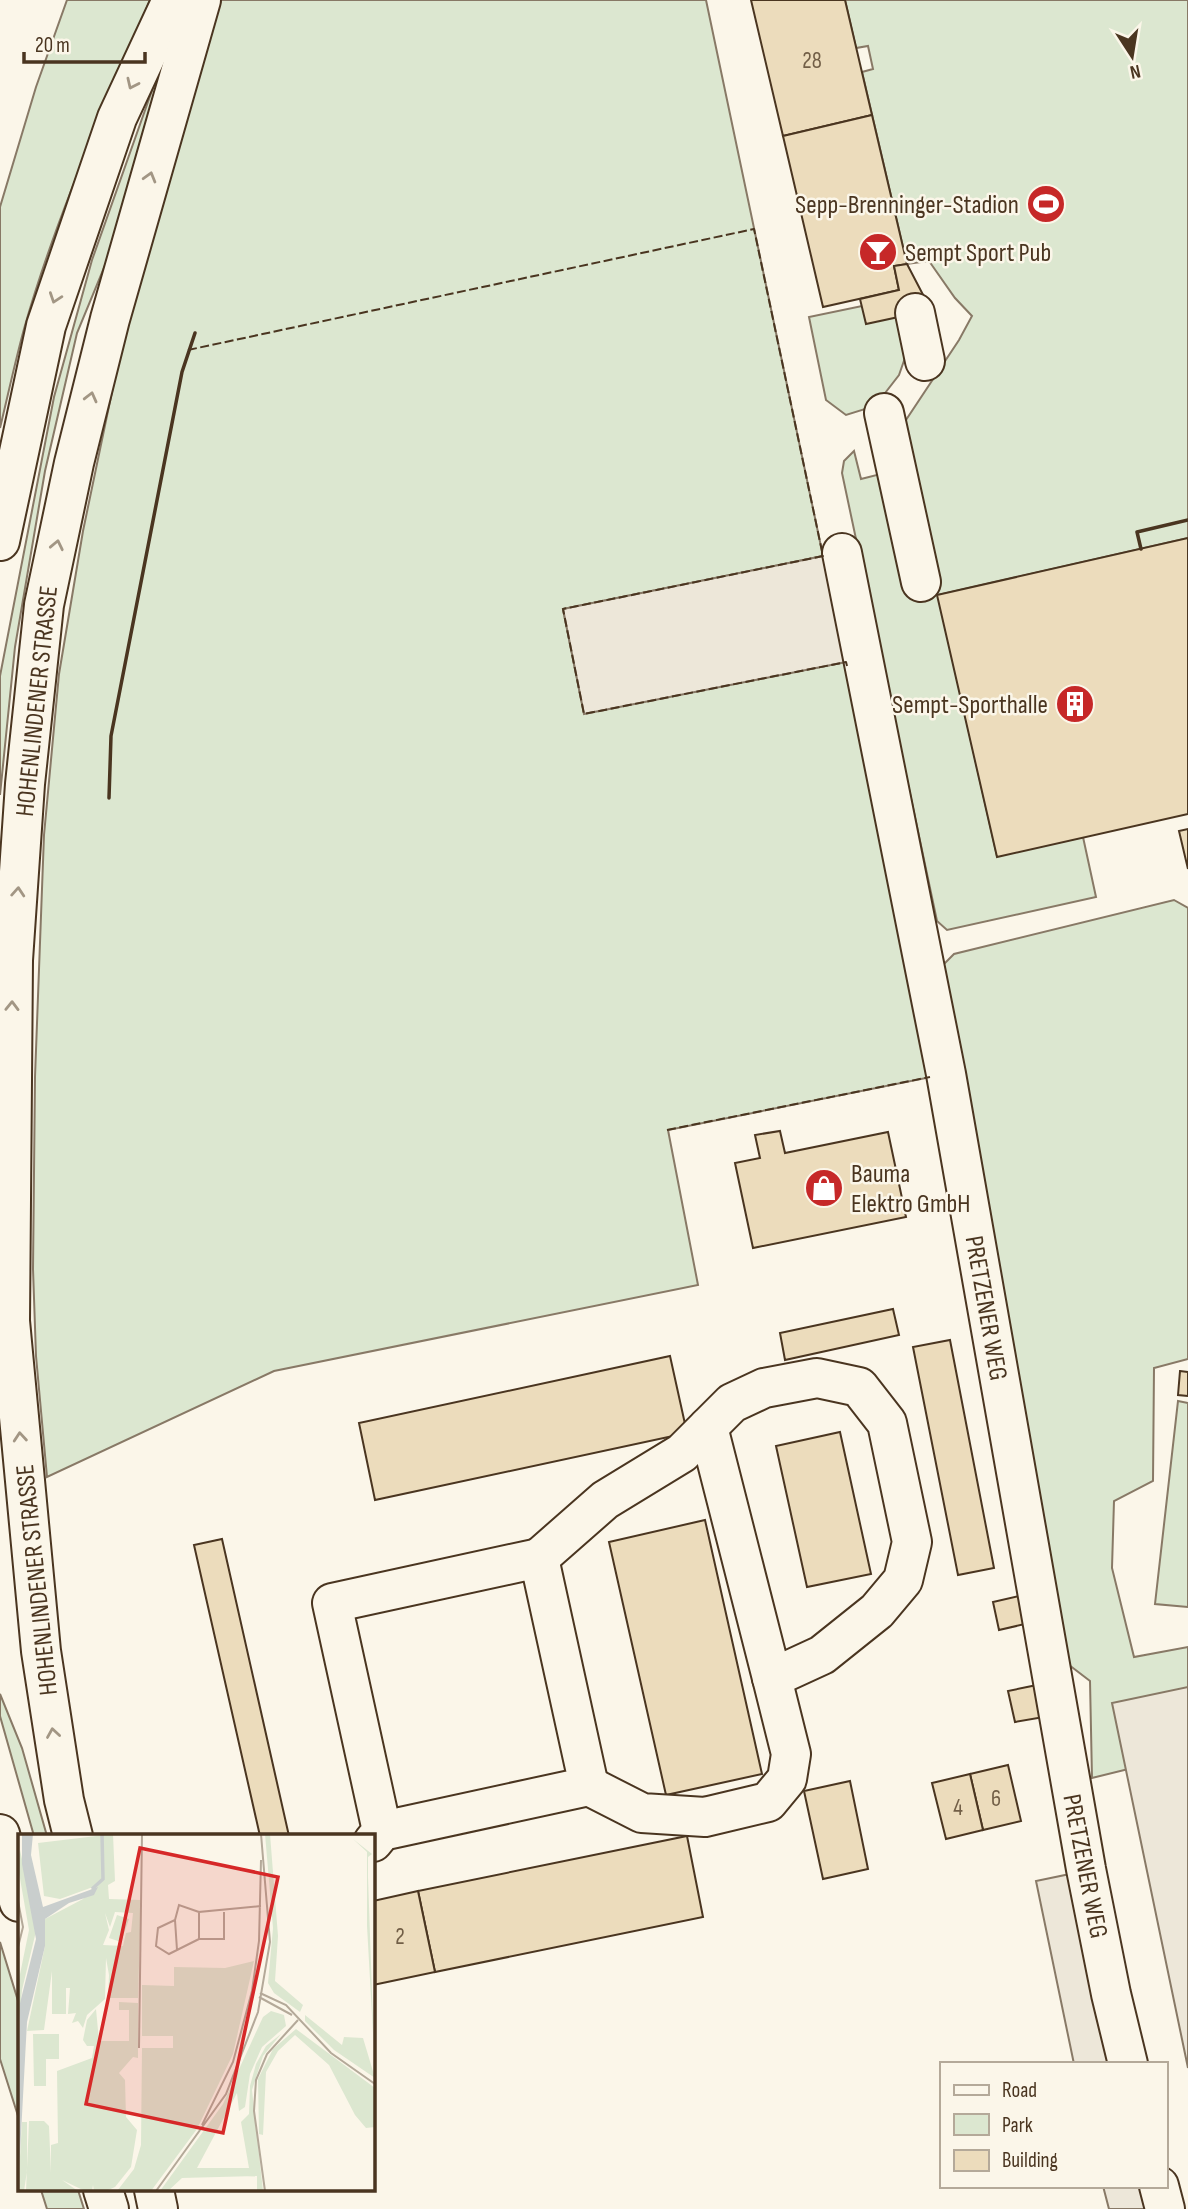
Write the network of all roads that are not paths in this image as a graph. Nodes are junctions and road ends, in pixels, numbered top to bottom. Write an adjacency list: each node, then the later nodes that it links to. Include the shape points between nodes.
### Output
1 (172, 0): 6 (main road, one-way to 6, via 117,117 46,326)
2 (201, 0): 9 (main road, HOHENLINDENER STRASSE, one-way to 2, via 13,960 44,605 110,319)
3 (915, 313): 4 (main road)
4 (925, 361)
5 (884, 413): 8 (main road)
6 (0, 541)
7 (842, 553): 18 (main road, PRETZENER WEG, via 943,1061 1086,1869)
8 (921, 582)
9 (3, 1220): 15 (main road, HOHENLINDENER STRASSE, one-way to 9, via 39,1638)
10 (708, 1427): 11 (main road, via 682,1453 605,1500); 12 (main road); 12 (main road, via 732,1403 764,1388 817,1378 859,1387 887,1423 912,1542 903,1580 877,1611 822,1655)
11 (540, 1558): 13 (main road); 16 (main road, via 332,1603)
12 (772, 1678): 13 (main road, via 791,1755 787,1779 768,1802 705,1817 642,1813)
13 (589, 1786): 16 (main road)
14 (0, 1834): 17 (main road)
15 (72, 1834)
16 (377, 1837)
17 (18, 1898)
18 (1128, 2062)
19 (1160, 2188): 22 (main road)
20 (104, 2192): 21 (main road)
21 (109, 2209)
22 (1165, 2209)

